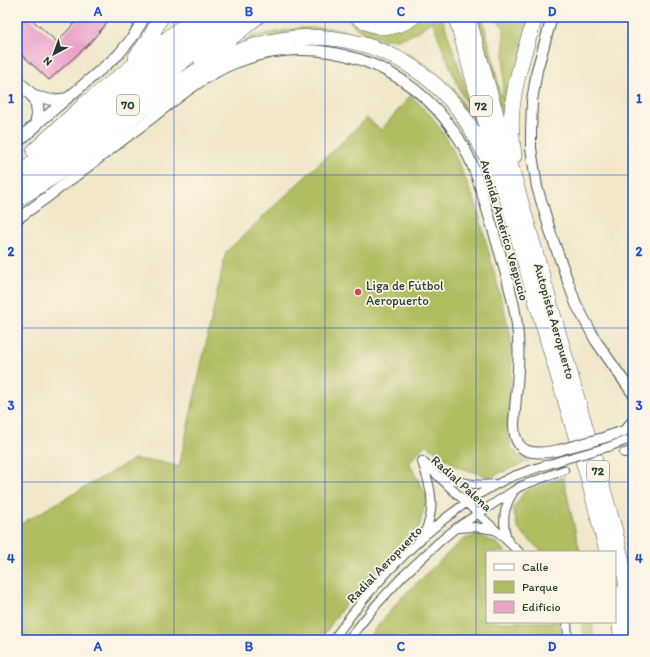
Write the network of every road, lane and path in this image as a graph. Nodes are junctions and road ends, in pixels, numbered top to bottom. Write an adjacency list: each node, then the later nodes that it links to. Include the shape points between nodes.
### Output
1 (146, 17): 17 (street, via 118,55)
2 (161, 17): 13 (highway, via 143,48)
3 (195, 17): 13 (highway)
4 (218, 17): 21 (highway, 70)
5 (238, 17): 22 (highway, 70)
6 (257, 17): 15 (highway)
7 (358, 17): 8 (highway, via 383,27 401,24)
8 (413, 17)
9 (456, 17): 23 (highway, Autopista Aeropuerto / 72)
10 (468, 17): 23 (highway, Autopista Aeropuerto / 72)
11 (535, 17): 23 (highway, via 518,74 512,111)
12 (552, 17): 26 (street, via 537,70 532,101 532,148 537,187 576,304 596,341)
13 (118, 78): 20 (highway, via 60,126)
14 (17, 81): 16 (main road)
15 (169, 89): 23 (highway, via 221,58 266,42 319,37 369,47 413,68 450,101 472,129); 24 (highway, via 73,163)
16 (33, 96): 17 (street, via 52,100); 18 (main road, via 38,110)
17 (68, 98): 18 (street)
18 (36, 125): 19 (main road)
19 (17, 142)
20 (17, 168)
21 (17, 176)
22 (17, 192)
23 (512, 193): 44 (highway, Autopista Aeropuerto / 72); 48 (highway, Autopista Aeropuerto / 72, via 615,531)
24 (17, 200)
25 (17, 219): 32 (street, Avenida Américo Vespucio, via 192,87 225,67 254,57 290,50 332,52 368,62 397,76 430,101 450,125 465,149 475,171 513,302 519,346 515,436 520,445 532,453)
26 (633, 394)
27 (633, 420): 29 (street, Avenida Américo Vespucio, via 624,431)
28 (633, 440): 29 (street)
29 (606, 443): 32 (street, Avenida Américo Vespucio, bridge)
30 (633, 451): 31 (street)
31 (624, 453)
32 (560, 455): 35 (street, Radial Aeropuerto)
33 (564, 470): 36 (street, Radial Aeropuerto, via 530,482)
34 (438, 476): 35 (street, Radial Aeropuerto, via 477,485); 37 (street, Radial Palena); 41 (street, Radial Palena, via 422,461 430,484 432,500 428,524)
35 (498, 484): 37 (street, Radial Aeropuerto)
36 (514, 491): 38 (street, Radial Aeropuerto); 42 (street, Radial Palena, via 505,513 504,525)
37 (466, 503): 38 (street, Radial Palena); 41 (street, Radial Aeropuerto)
38 (478, 514): 39 (street, Radial Aeropuerto); 40 (street, Radial Palena)
39 (456, 528): 40 (street); 50 (street, Radial Aeropuerto, via 403,576)
40 (496, 530): 42 (street, Radial Palena)
41 (420, 540): 49 (street, Radial Aeropuerto, via 376,586)
42 (508, 542): 43 (street, Radial Palena)
43 (518, 551)
44 (607, 551)
45 (616, 598): 53 (highway)
46 (567, 623): 51 (street)
47 (615, 623): 52 (highway)
48 (633, 627)
49 (333, 640)
50 (348, 640)
51 (568, 640)
52 (614, 640)
53 (622, 640)

